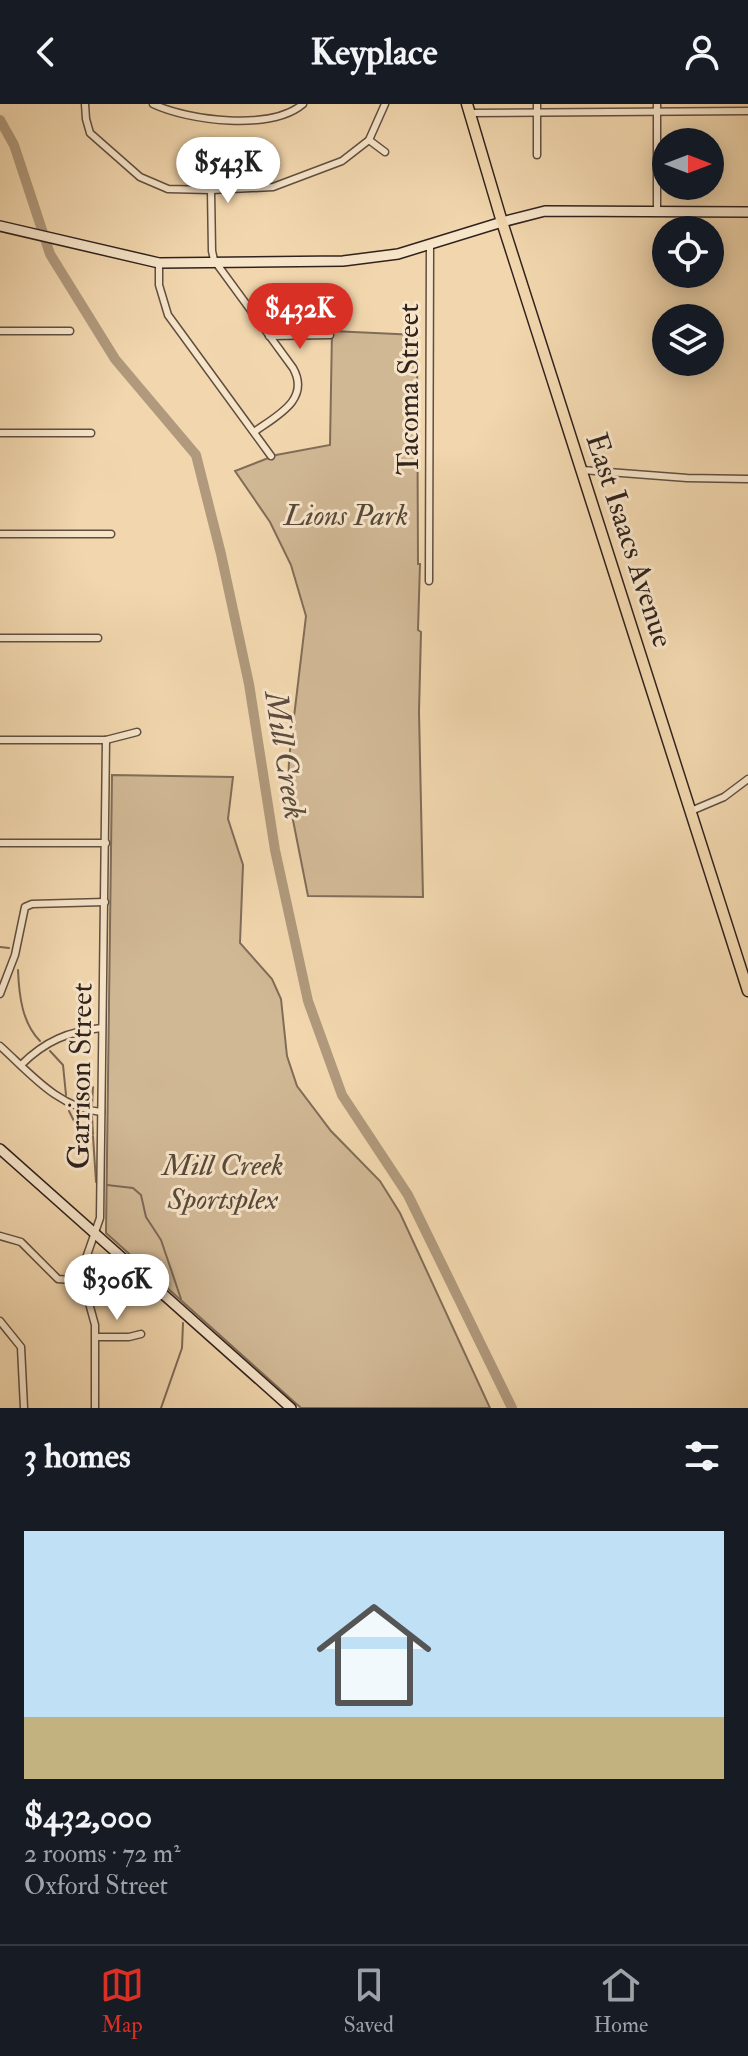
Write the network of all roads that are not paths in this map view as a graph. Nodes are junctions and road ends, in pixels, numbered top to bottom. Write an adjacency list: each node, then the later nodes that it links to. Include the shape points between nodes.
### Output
1 (85, 104): 12 (street, via 90,133 140,177 168,189)
2 (153, 104): 3 (street, via 209,119 274,118)
3 (303, 104)
4 (385, 104): 9 (street)
5 (468, 108): 6 (street); 15 (main road, East Isaacs Avenue)
6 (537, 108): 7 (street); 11 (street)
7 (657, 108): 8 (street); 13 (street)
8 (748, 111)
9 (369, 140): 10 (street); 12 (street, via 342,161 283,185)
10 (385, 152)
11 (537, 155)
12 (211, 190): 19 (street)
13 (657, 210): 14 (main road); 15 (main road, via 545,211)
14 (748, 212)
15 (502, 222): 17 (main road); 28 (main road, East Isaacs Avenue)
16 (0, 226): 18 (main road)
17 (430, 244): 19 (main road, via 352,261); 32 (street, Tacoma Street)
18 (159, 263): 19 (main road); 24 (street, via 168,315)
19 (216, 263): 23 (street)
20 (0, 331): 21 (street)
21 (70, 331)
22 (330, 335): 23 (street)
23 (269, 336): 24 (street, via 297,375 299,388 291,405)
24 (254, 432): 27 (street)
25 (0, 433): 26 (street)
26 (91, 433)
27 (271, 456)
28 (582, 470): 29 (street); 39 (main road, East Isaacs Avenue)
29 (748, 479)
30 (0, 534): 31 (street)
31 (111, 534)
32 (429, 581)
33 (0, 638): 34 (street)
34 (98, 638)
35 (137, 732): 37 (street)
36 (0, 740): 37 (street)
37 (106, 740): 41 (street, Garrison Street)
38 (748, 779): 39 (street)
39 (691, 811): 43 (main road, East Isaacs Avenue)
40 (0, 843): 41 (street)
41 (106, 843): 42 (street, Garrison Street)
42 (105, 902): 44 (street, via 25,907); 45 (street, Garrison Street)
43 (748, 991)
44 (0, 994)
45 (102, 1028): 47 (street, via 56,1038); 48 (street, Garrison Street)
46 (0, 1046): 47 (street)
47 (21, 1065): 48 (street, via 68,1104)
48 (101, 1112): 50 (street, Garrison Street)
49 (0, 1149): 50 (main road)
50 (96, 1235): 52 (street, Garrison Street); 58 (main road)
51 (0, 1236): 52 (street, via 21,1242 58,1279)
52 (83, 1281): 55 (street)
53 (0, 1321): 56 (street, via 21,1347)
54 (141, 1334): 55 (street)
55 (96, 1337): 57 (street)
56 (24, 1408)
57 (95, 1408)
58 (291, 1408)

